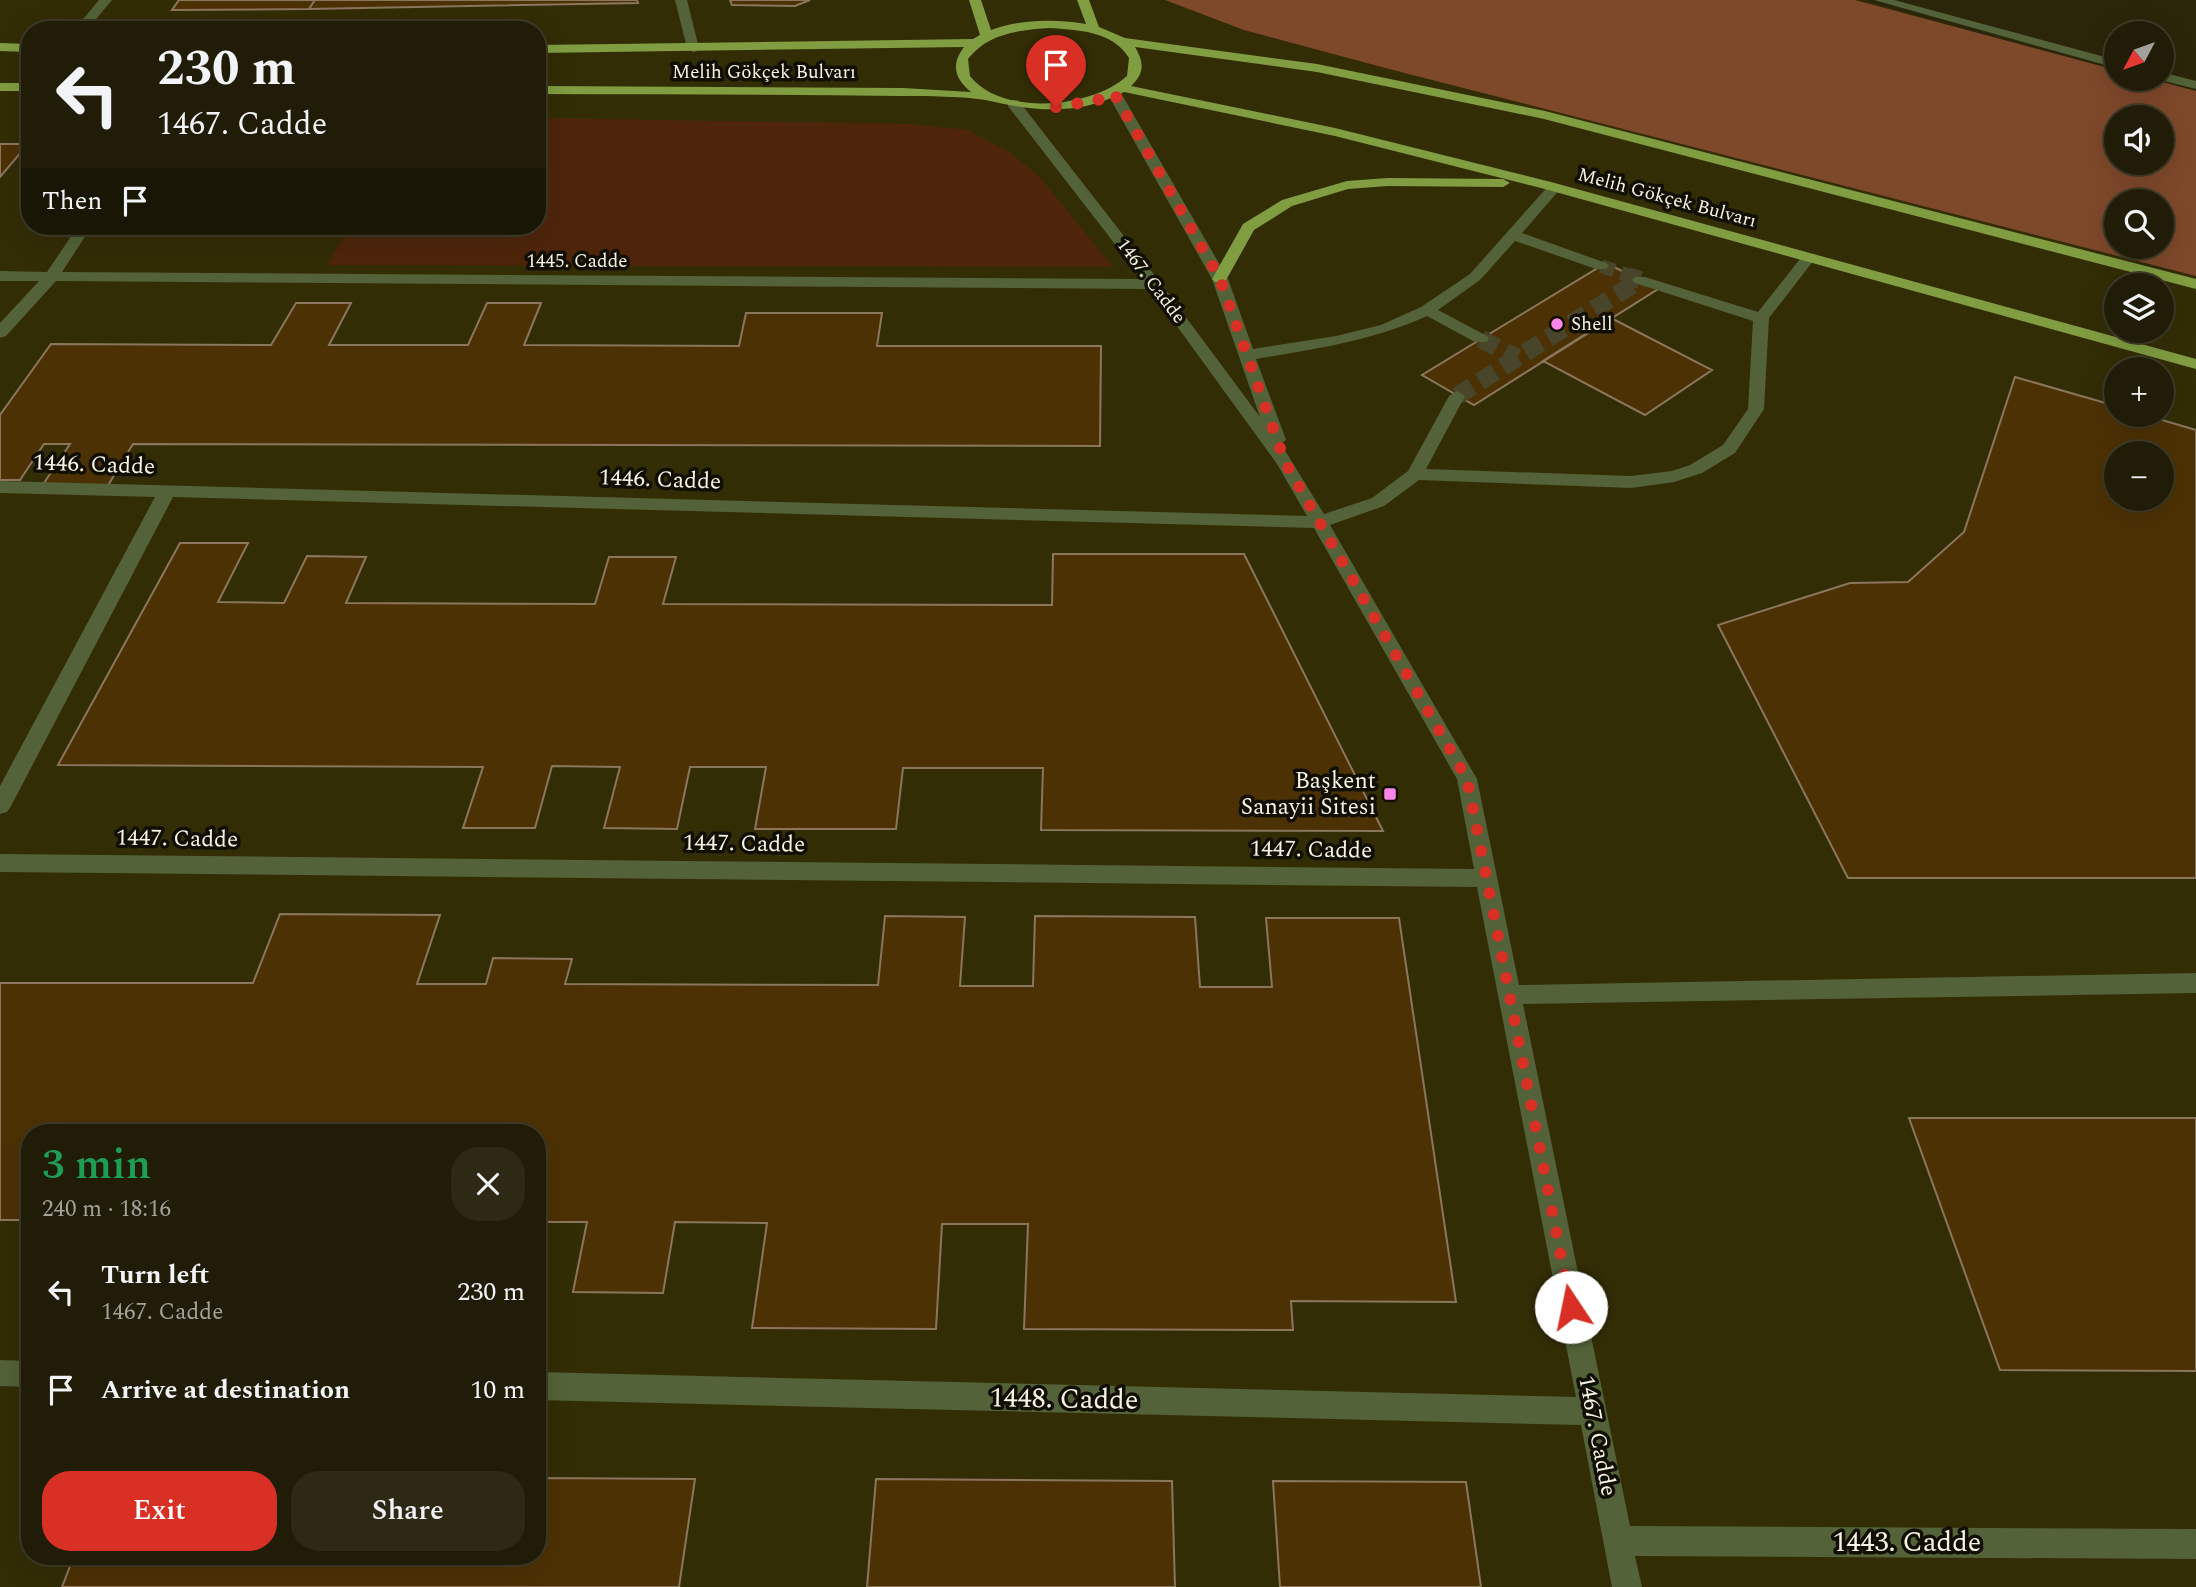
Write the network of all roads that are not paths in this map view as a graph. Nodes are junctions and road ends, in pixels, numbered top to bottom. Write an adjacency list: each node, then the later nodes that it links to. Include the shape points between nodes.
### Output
1 (106, 0): 6 (street)
2 (681, 0): 12 (street)
3 (975, 0): 8 (main road)
4 (1083, 0): 7 (main road)
5 (1880, 0): 14 (street)
6 (88, 21)
7 (1094, 30): 8 (main road, via 1027,25); 9 (main road)
8 (981, 40): 12 (main road, Melih Gökçek Bulvarı); 21 (main road, via 962,59 962,75)
9 (1121, 41): 20 (main road, via 1133,52 1137,64 1134,76); 33 (main road, via 1317,68 1545,115)
10 (0, 47): 11 (main road)
11 (21, 48)
12 (693, 48): 13 (main road, Melih Gökçek Bulvarı)
13 (546, 49)
14 (2104, 61)
15 (2174, 79): 16 (street)
16 (2196, 85)
17 (0, 87): 18 (main road)
18 (21, 87)
19 (546, 90): 21 (main road, Melih Gökçek Bulvarı, via 902,92)
20 (1118, 90): 22 (main road, via 1098,100 1056,107); 23 (main road, Melih Gökçek Bulvarı, via 1335,132); 30 (street, 1467. Cadde)
21 (990, 97): 22 (main road)
22 (1013, 103): 32 (street, 1467. Cadde)
23 (1550, 186): 25 (street); 26 (main road, Melih Gökçek Bulvarı); 30 (main road, via 1347,185 1287,203 1248,228)
24 (79, 235): 29 (street)
25 (1512, 235): 27 (street); 34 (street, via 1475,277)
26 (1810, 257): 35 (street); 39 (main road, Melih Gökçek Bulvarı)
27 (1601, 266)
28 (0, 276): 29 (street, 1445. Cadde)
29 (51, 277): 32 (street, 1445. Cadde); 36 (street)
30 (1220, 279): 38 (street, 1467. Cadde)
31 (1640, 280): 35 (street)
32 (1154, 284): 41 (street, 1467. Cadde)
33 (2196, 284)
34 (1427, 310): 37 (street); 38 (street, via 1387,328 1337,341)
35 (1761, 318): 42 (street, via 1756,410 1729,449 1696,469 1632,482)
36 (0, 333)
37 (1481, 339)
38 (1248, 355): 41 (street, 1467. Cadde)
39 (2196, 363)
40 (1457, 396): 42 (street)
41 (1285, 462): 45 (street, 1467. Cadde)
42 (1415, 474): 45 (street, via 1378,502)
43 (0, 487): 44 (street, 1446. Cadde)
44 (167, 491): 45 (street, 1446. Cadde); 46 (street)
45 (1319, 522): 48 (street, 1467. Cadde, via 1467,779)
46 (0, 806)
47 (0, 863): 48 (street, 1447. Cadde)
48 (1487, 878): 50 (street, 1467. Cadde)
49 (2196, 983): 50 (street)
50 (1510, 995): 54 (street, 1467. Cadde)
51 (0, 1373): 52 (street)
52 (21, 1374)
53 (546, 1386): 54 (street, 1448. Cadde)
54 (1591, 1411): 55 (street, 1467. Cadde)
55 (1618, 1541): 56 (street, 1443. Cadde); 57 (street, 1467. Cadde)
56 (2196, 1544)
57 (1627, 1587)

